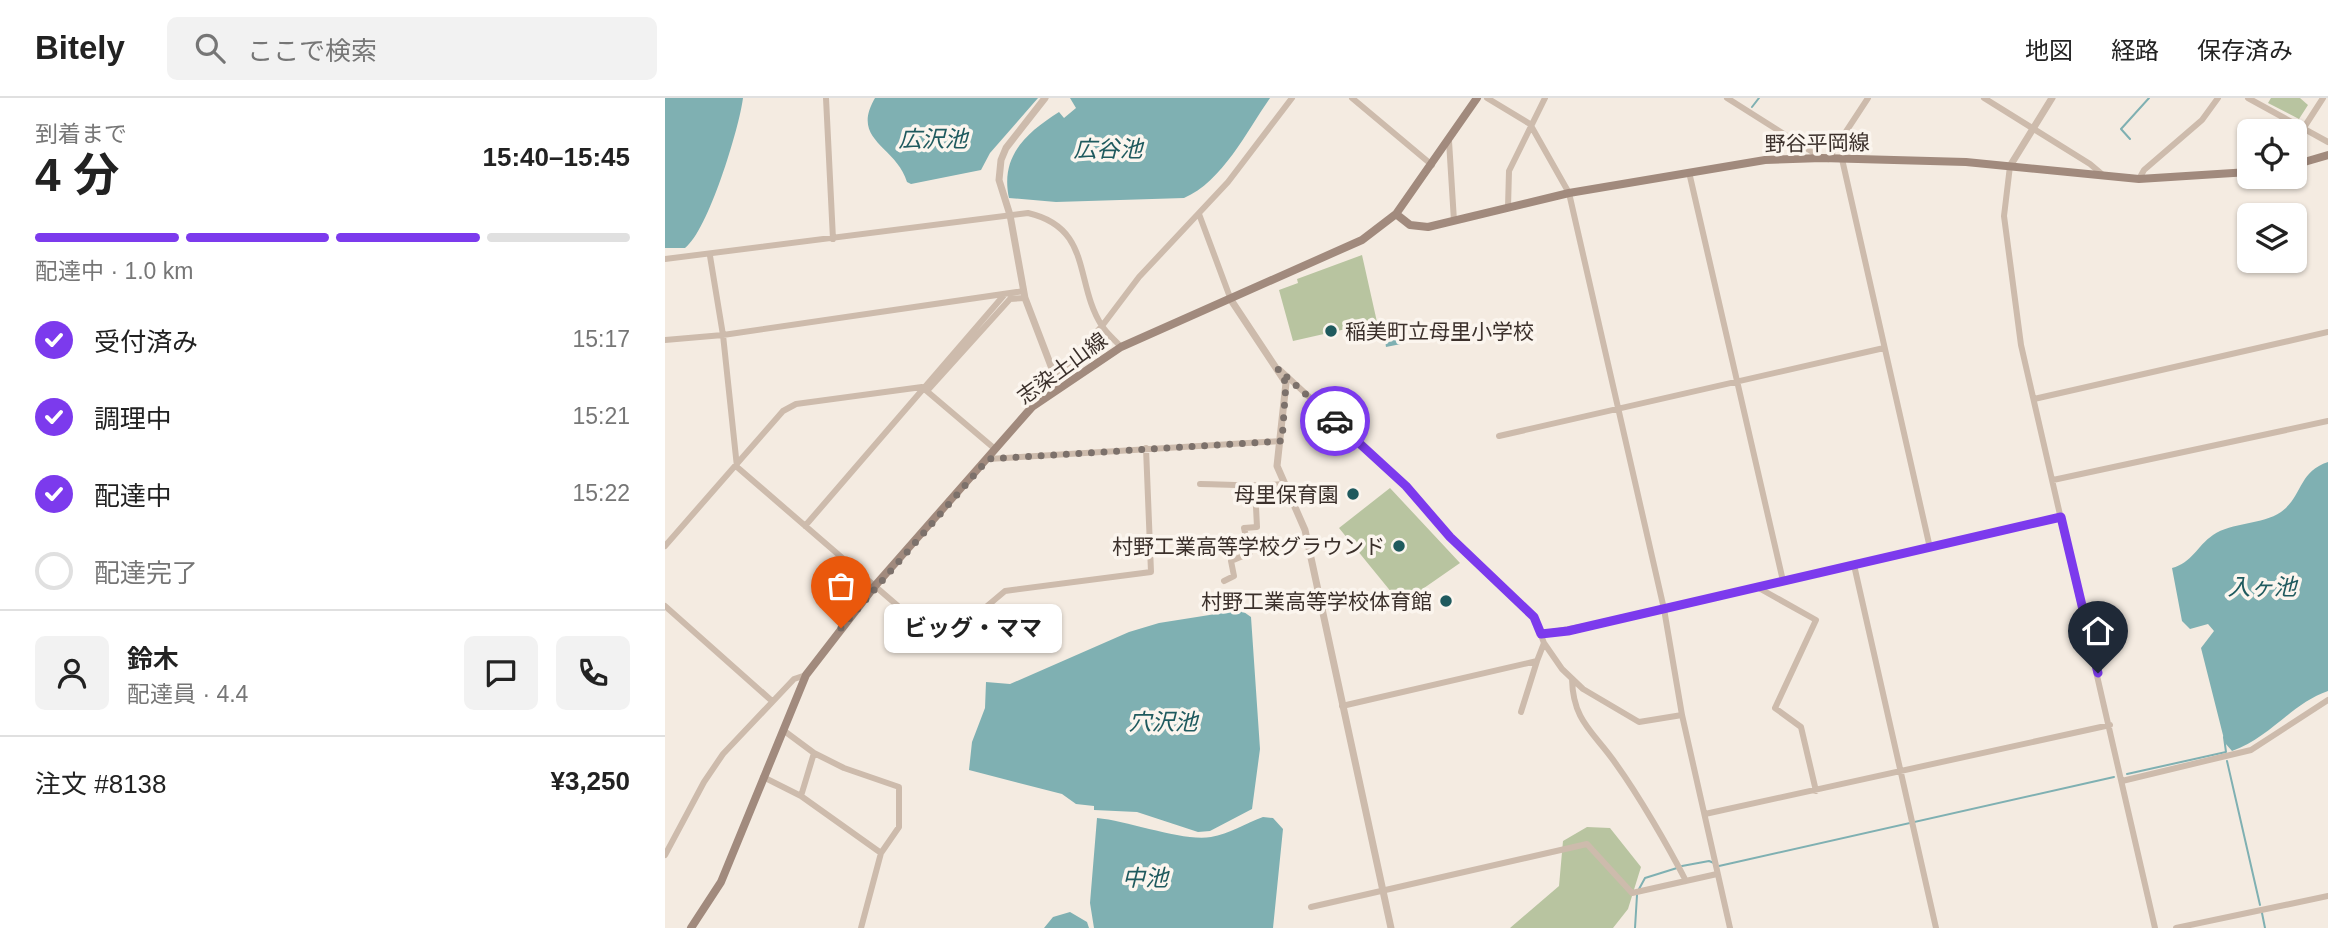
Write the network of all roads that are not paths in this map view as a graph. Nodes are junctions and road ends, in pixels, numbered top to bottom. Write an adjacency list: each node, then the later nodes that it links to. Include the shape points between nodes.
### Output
1 (826, 98): 38 (street)
2 (1045, 98): 36 (street, via 1001,160 1000,190)
3 (1292, 98): 34 (street)
4 (1352, 98): 26 (street)
5 (1477, 98): 20 (main road, 志染土山線)
6 (1487, 98): 17 (street)
7 (1545, 98): 17 (street)
8 (1727, 98): 23 (street)
9 (1868, 98): 23 (street)
10 (1984, 98): 18 (street)
11 (2052, 98): 18 (street)
12 (2218, 98): 31 (street, via 2202,120)
13 (2248, 98): 15 (street)
14 (2323, 98): 16 (street)
15 (2285, 119)
16 (2307, 123)
17 (1530, 124): 32 (street); 33 (street, via 1509,171)
18 (2032, 127): 27 (street); 30 (street)
19 (2307, 131): 21 (street)
20 (1449, 141): 26 (main road, 志染土山線); 37 (street)
21 (2328, 142)
22 (2328, 155): 25 (main road)
23 (1825, 158): 24 (main road, 野谷平岡線); 28 (main road, 野谷平岡線, via 1755,161)
24 (1842, 159): 27 (main road, 野谷平岡線); 49 (street)
25 (2307, 161)
26 (1432, 165): 35 (main road, 志染土山線)
27 (2010, 166): 30 (main road, 野谷平岡線); 55 (street, via 2004,216 2021,345)
28 (1689, 172): 32 (main road, 野谷平岡線); 52 (street)
29 (2237, 173): 31 (main road, 野谷平岡線)
30 (2105, 177): 31 (main road, 野谷平岡線)
31 (2139, 179)
32 (1569, 193): 33 (main road, 野谷平岡線); 56 (street)
33 (1508, 207): 37 (main road, 野谷平岡線)
34 (1199, 214): 43 (street); 44 (street, via 1139,277)
35 (1396, 214): 37 (main road, 野谷平岡線, via 1419,227); 43 (main road, 志染土山線, via 1346,249)
36 (1010, 215): 38 (street); 42 (street); 44 (street, via 1043,217 1073,243)
37 (1454, 221)
38 (833, 239): 39 (street)
39 (710, 256): 40 (street); 46 (street)
40 (665, 259)
41 (1005, 294): 42 (street); 46 (street); 54 (street)
42 (1025, 295): 51 (street); 54 (street, via 1010,299)
43 (1231, 300): 48 (main road, 志染土山線); 50 (street)
44 (1102, 326): 48 (street); 51 (street)
45 (2328, 332): 55 (street)
46 (723, 335): 47 (street); 63 (street)
47 (665, 340)
48 (1121, 347): 53 (main road, 志染土山線)
49 (1884, 348): 52 (street); 71 (street)
50 (1278, 369): 59 (street, via 1286,383); 79 (street, via 1406,486 1450,537 1534,617)
51 (1055, 378): 53 (street)
52 (1737, 382): 56 (street); 74 (street)
53 (1059, 387): 61 (main road, 志染土山線, via 1032,407)
54 (925, 389): 61 (street); 63 (street, via 796,404 783,411); 69 (street)
55 (2034, 399): 64 (street)
56 (1618, 409): 58 (street); 78 (street)
57 (2328, 421): 64 (street)
58 (1499, 436)
59 (1282, 441): 60 (street); 66 (street, via 1277,466)
60 (1146, 448): 62 (street); 75 (street, via 1151,572 1005,591 942,644)
61 (996, 449): 62 (main road, 志染土山線)
62 (988, 459): 75 (main road, 志染土山線)
63 (737, 467): 69 (street); 70 (street)
64 (2053, 480): 68 (street)
65 (1200, 484): 67 (street)
66 (1283, 484): 67 (street); 86 (street, via 1305,530)
67 (1255, 487): 73 (street, via 1257,527 1244,528 1250,553 1231,561 1234,576)
68 (2061, 517): 71 (street); 89 (street)
69 (805, 526): 75 (street)
70 (665, 545)
71 (1930, 548): 72 (street)
72 (1854, 565): 74 (street); 92 (street)
73 (1224, 581)
74 (1783, 581): 76 (street)
75 (874, 587): 82 (main road, 志染土山線)
76 (1758, 587): 78 (street); 95 (street, via 1816,620 1775,708 1801,727)
77 (665, 606): 85 (street)
78 (1664, 609): 79 (street); 88 (street)
79 (1541, 634): 80 (street)
80 (1544, 643): 81 (street); 83 (street)
81 (1537, 661): 86 (street); 87 (street)
82 (806, 675): 85 (street, via 794,679); 90 (main road, 志染土山線)
83 (1572, 679): 88 (street, via 1639,722); 101 (street, via 1573,702 1589,733 1616,763)
84 (2328, 700): 94 (street, via 2251,750)
85 (772, 701): 99 (street, via 723,754)
86 (1342, 706): 102 (street)
87 (1521, 712)
88 (1682, 715): 97 (street)
89 (2110, 725): 92 (street); 94 (street)
90 (783, 730): 91 (street); 93 (main road, 志染土山線)
91 (814, 752): 96 (street); 98 (street, via 899,787 899,827)
92 (1901, 773): 95 (street); 109 (street)
93 (763, 777): 96 (street); 105 (main road, 志染土山線, via 721,883)
94 (2122, 781): 110 (street)
95 (1815, 791): 97 (street)
96 (801, 796): 98 (street)
97 (1705, 814): 100 (street)
98 (881, 853): 106 (street)
99 (665, 855)
100 (1717, 874): 101 (street); 108 (street)
101 (1686, 881): 102 (street, via 1632,893 1587,844)
102 (1383, 890): 104 (street); 107 (street)
103 (2328, 896): 111 (street)
104 (1311, 907)
105 (691, 928)
106 (861, 928)
107 (1391, 928)
108 (1730, 928)
109 (1936, 928)
110 (2155, 928)
111 (2176, 928)

